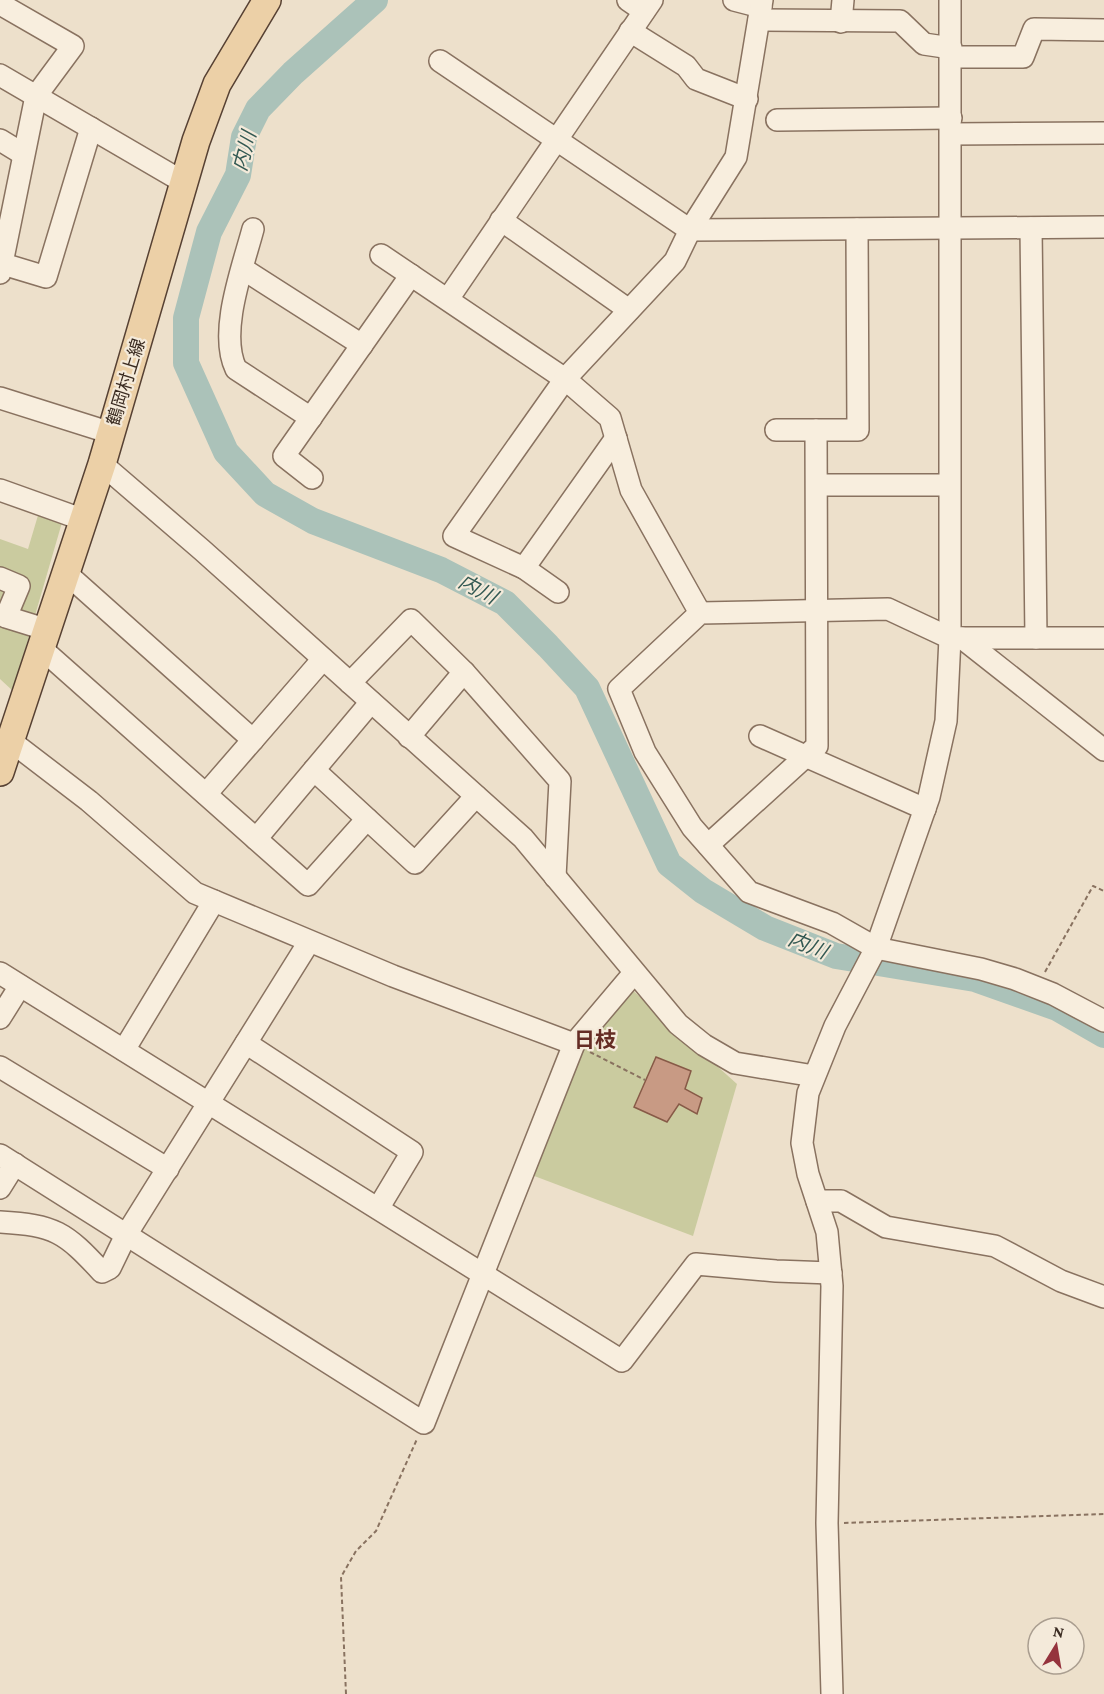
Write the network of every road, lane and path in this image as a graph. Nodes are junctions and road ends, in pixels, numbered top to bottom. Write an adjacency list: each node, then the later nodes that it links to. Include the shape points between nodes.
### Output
1 (267, 0): 23 (main road, 鶴岡村上線, via 217,84)
2 (734, 0): 7 (street)
3 (843, 0): 8 (street)
4 (950, 0): 11 (street)
5 (0, 4): 14 (street, via 73,46)
6 (641, 4): 10 (street)
7 (761, 9): 8 (street); 15 (street)
8 (841, 22): 11 (street, via 900,21 924,44)
9 (1104, 30): 11 (street, via 1034,29 1023,57)
10 (630, 31): 15 (street, via 686,66 696,79); 21 (street)
11 (951, 52): 17 (street)
12 (440, 61): 21 (street)
13 (0, 75): 14 (street)
14 (36, 96): 18 (street); 22 (street)
15 (747, 99): 30 (street, via 736,157)
16 (777, 120): 17 (street)
17 (951, 126): 19 (street); 26 (street)
18 (92, 128): 23 (street); 32 (street, via 46,277)
19 (1104, 133)
20 (0, 140): 22 (street)
21 (556, 140): 24 (street); 30 (street)
22 (23, 154): 32 (street)
23 (185, 183): 43 (main road, 鶴岡村上線)
24 (501, 220): 35 (street); 36 (street)
25 (1104, 227): 27 (street)
26 (950, 228): 27 (street); 29 (street); 48 (street)
27 (1031, 228): 59 (street)
28 (254, 229): 33 (street)
29 (857, 229): 30 (street); 42 (street, via 858,430)
30 (690, 230): 36 (street, via 675,261)
31 (381, 255): 34 (street)
32 (2, 268)
33 (243, 269): 37 (street); 40 (street, via 230,334 230,357 236,369)
34 (411, 275): 35 (street); 37 (street)
35 (448, 299): 38 (street)
36 (629, 310): 38 (street)
37 (362, 345): 40 (street)
38 (565, 379): 44 (street, via 610,418); 51 (street, via 454,536)
39 (0, 398): 43 (street)
40 (310, 418): 46 (street, via 284,456)
41 (776, 430): 42 (street)
42 (816, 430): 47 (street)
43 (111, 433): 45 (main road, 鶴岡村上線)
44 (616, 438): 51 (street); 56 (street, via 632,490)
45 (102, 464): 50 (main road, 鶴岡村上線); 62 (street)
46 (312, 478)
47 (817, 485): 48 (street); 55 (street)
48 (950, 485): 58 (street)
49 (0, 490): 50 (street)
50 (84, 520): 52 (main road, 鶴岡村上線)
51 (524, 568): 54 (street)
52 (67, 574): 61 (main road, 鶴岡村上線); 68 (street)
53 (0, 578): 57 (street, via 19,586)
54 (558, 592)
55 (816, 610): 56 (street); 58 (street, via 888,609); 71 (street, via 817,746)
56 (700, 613): 79 (street, via 619,688 645,752 692,827)
57 (2, 618): 61 (street)
58 (956, 638): 59 (street); 70 (street); 76 (street, via 946,721)
59 (1036, 638): 60 (street)
60 (1104, 638)
61 (45, 640): 69 (main road, 鶴岡村上線); 74 (street)
62 (323, 659): 64 (street); 68 (street)
63 (464, 672): 64 (street, via 411,620); 67 (street); 80 (street, via 560,781)
64 (350, 683): 65 (street)
65 (371, 702): 67 (street); 72 (street)
66 (760, 736): 71 (street)
67 (409, 737): 75 (street)
68 (253, 740): 74 (street)
69 (12, 742): 73 (main road, 鶴岡村上線); 82 (street, via 89,801 195,893)
70 (1104, 750)
71 (807, 757): 76 (street); 79 (street)
72 (314, 770): 77 (street); 78 (street)
73 (0, 772)
74 (206, 794): 78 (street)
75 (476, 796): 77 (street, via 416,863); 80 (street, via 524,838)
76 (925, 809): 84 (street)
77 (367, 819): 78 (street, via 308,885)
78 (256, 839)
79 (708, 845): 84 (street, via 749,892 832,923)
80 (555, 877): 86 (street)
81 (1104, 891): 88 (path, via 1093,886)
82 (214, 901): 83 (street); 93 (street)
83 (309, 942): 91 (street); 92 (street)
84 (876, 948): 88 (street, via 981,969); 95 (street)
85 (0, 973): 87 (street)
86 (634, 973): 92 (street); 95 (street, via 678,1024 735,1063)
87 (20, 986): 89 (street); 93 (street)
88 (1036, 988): 90 (street)
89 (0, 1018)
90 (1104, 1021)
91 (246, 1043): 97 (street); 102 (street, via 412,1152)
92 (574, 1044): 96 (path); 105 (street)
93 (124, 1050): 97 (street)
94 (0, 1067): 99 (street)
95 (814, 1076): 101 (street, via 802,1143)
96 (645, 1080)
97 (209, 1102): 99 (street); 102 (street)
98 (7, 1160): 100 (street); 104 (street)
99 (168, 1169): 104 (street)
100 (0, 1188)
101 (817, 1200): 106 (street, via 827,1232); 107 (street, via 842,1201 886,1227 995,1246 1061,1281)
102 (379, 1208): 105 (street)
103 (0, 1222): 104 (street, via 59,1231 102,1272 110,1269)
104 (126, 1235): 108 (street)
105 (483, 1272): 106 (street, via 622,1361 696,1264); 108 (street)
106 (831, 1273): 110 (street)
107 (1104, 1297)
108 (424, 1423): 111 (path, via 376,1531 356,1551 341,1577)
109 (1104, 1514): 110 (path)
110 (826, 1523): 112 (street)
111 (345, 1694)
112 (832, 1694)

